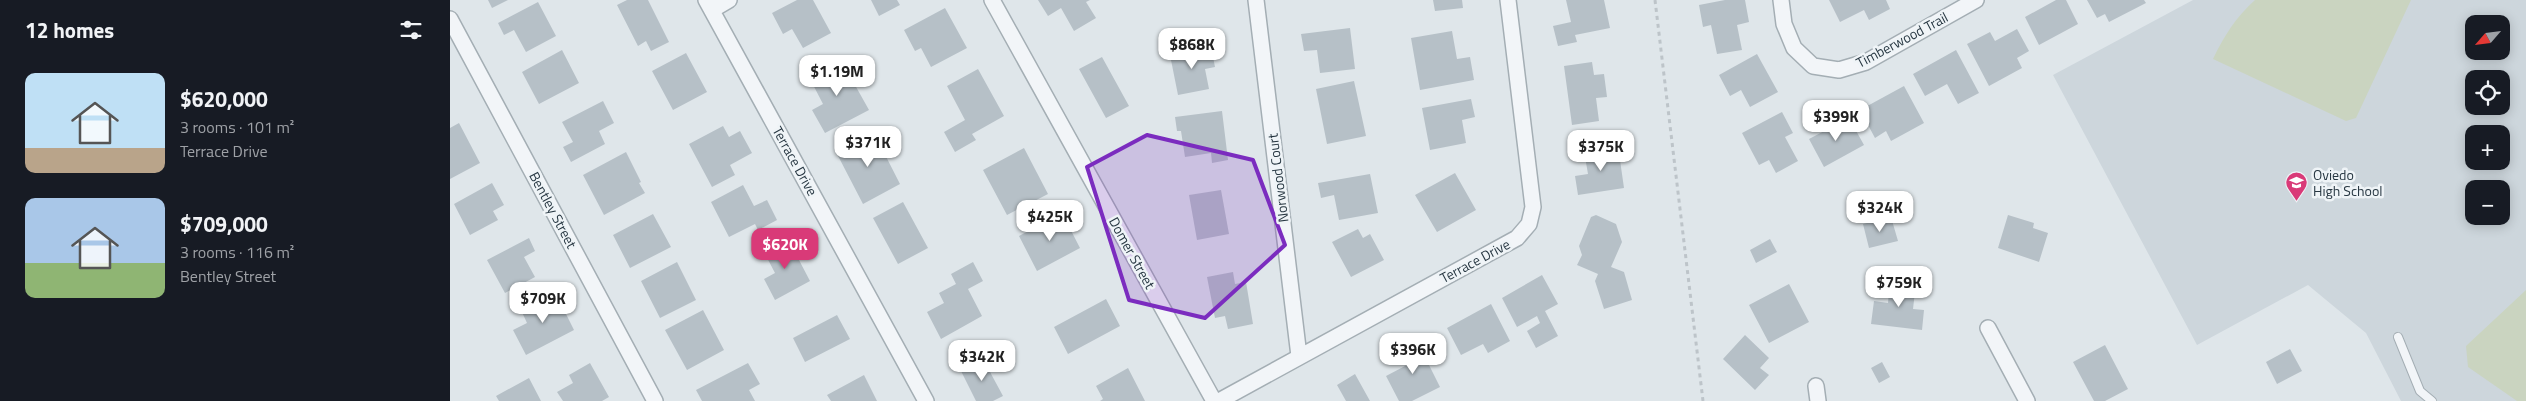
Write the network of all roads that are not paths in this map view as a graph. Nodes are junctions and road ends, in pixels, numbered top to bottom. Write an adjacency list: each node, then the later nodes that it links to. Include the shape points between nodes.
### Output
1 (729, 0): 7 (street)
2 (992, 0): 15 (street, Domer Street)
3 (1256, 0): 11 (street, Norwood Court)
4 (1508, 0): 11 (street, Terrace Drive, via 1533,206 1529,224 1517,238)
5 (1781, 0): 6 (street, Timberwood Trail, via 1784,24 1794,48 1813,66 1839,70 1866,62)
6 (1976, 0)
7 (709, 5): 14 (street, Terrace Drive)
8 (450, 19): 13 (street, Bentley Street)
9 (1988, 328): 18 (street)
10 (2398, 337): 19 (lane, via 2420,391)
11 (1299, 356): 16 (street, Terrace Drive)
12 (1816, 386): 17 (street)
13 (655, 401)
14 (926, 401)
15 (1214, 401)
16 (1219, 401)
17 (1818, 401)
18 (2027, 401)
19 (2432, 401)

